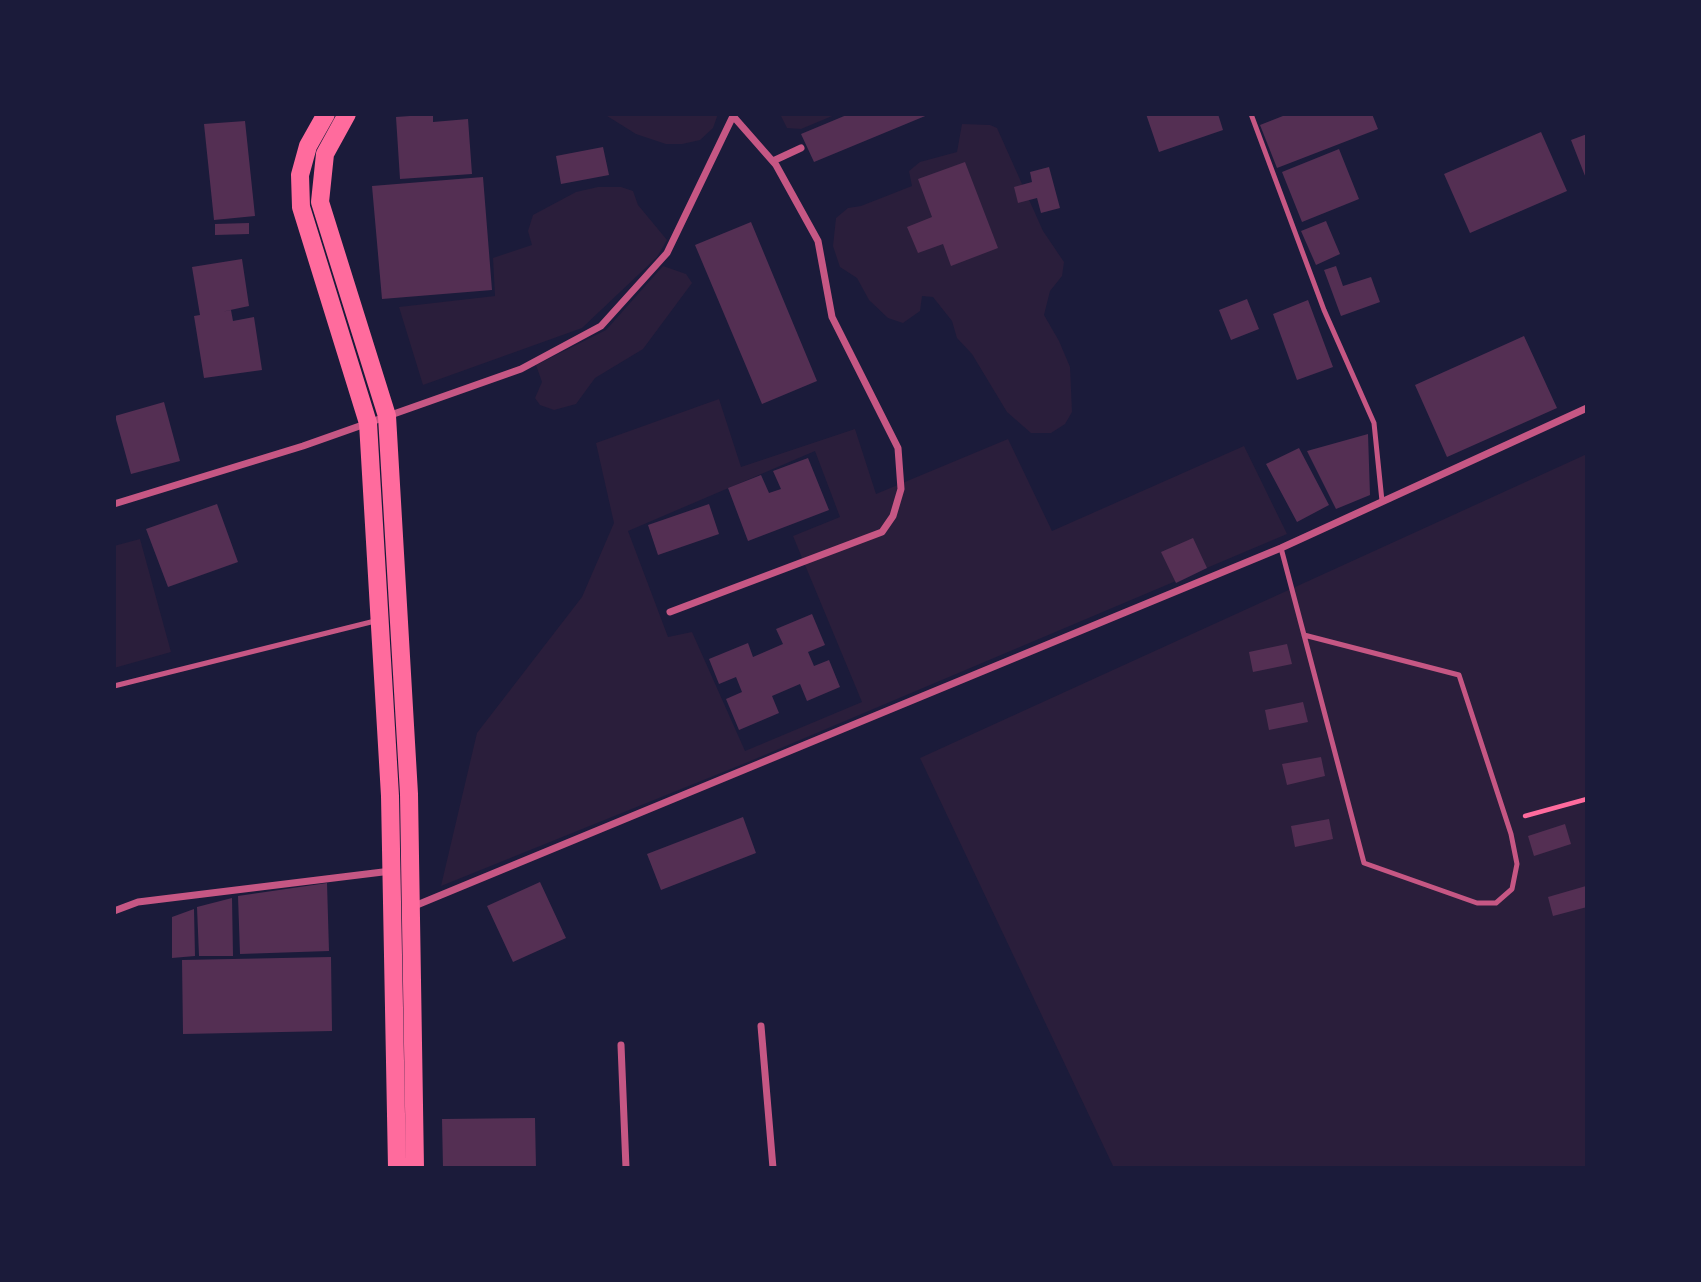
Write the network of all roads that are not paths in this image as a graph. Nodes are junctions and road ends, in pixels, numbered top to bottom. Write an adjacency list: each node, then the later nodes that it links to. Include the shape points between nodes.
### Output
1 (346, 114): 8 (main road, via 325,154 320,202)
2 (1251, 114): 10 (lane, via 1324,310 1374,423)
3 (734, 115): 6 (street); 8 (street, via 667,253 601,326 521,369)
4 (322, 116): 9 (main road, via 300,175 301,207)
5 (802, 148): 6 (street)
6 (773, 161): 13 (street, via 818,241 832,317 898,448 901,489 893,516 882,531)
7 (1587, 408): 10 (street)
8 (387, 416): 9 (street); 17 (main road)
9 (368, 423): 11 (street); 14 (main road)
10 (1382, 501): 12 (street)
11 (114, 504)
12 (1281, 548): 15 (lane); 19 (street)
13 (670, 612)
14 (378, 621): 16 (lane); 18 (main road)
15 (1304, 635): 15 (lane, via 1364,863 1477,903 1496,903 1512,889 1517,864 1460,675)
16 (114, 686)
17 (410, 870): 18 (main road); 19 (main road)
18 (391, 871): 20 (street, via 138,902); 23 (main road)
19 (411, 907): 24 (main road)
20 (114, 911)
21 (761, 1026): 26 (street)
22 (621, 1045): 25 (street)
23 (397, 1168)
24 (415, 1168)
25 (626, 1168)
26 (773, 1168)

